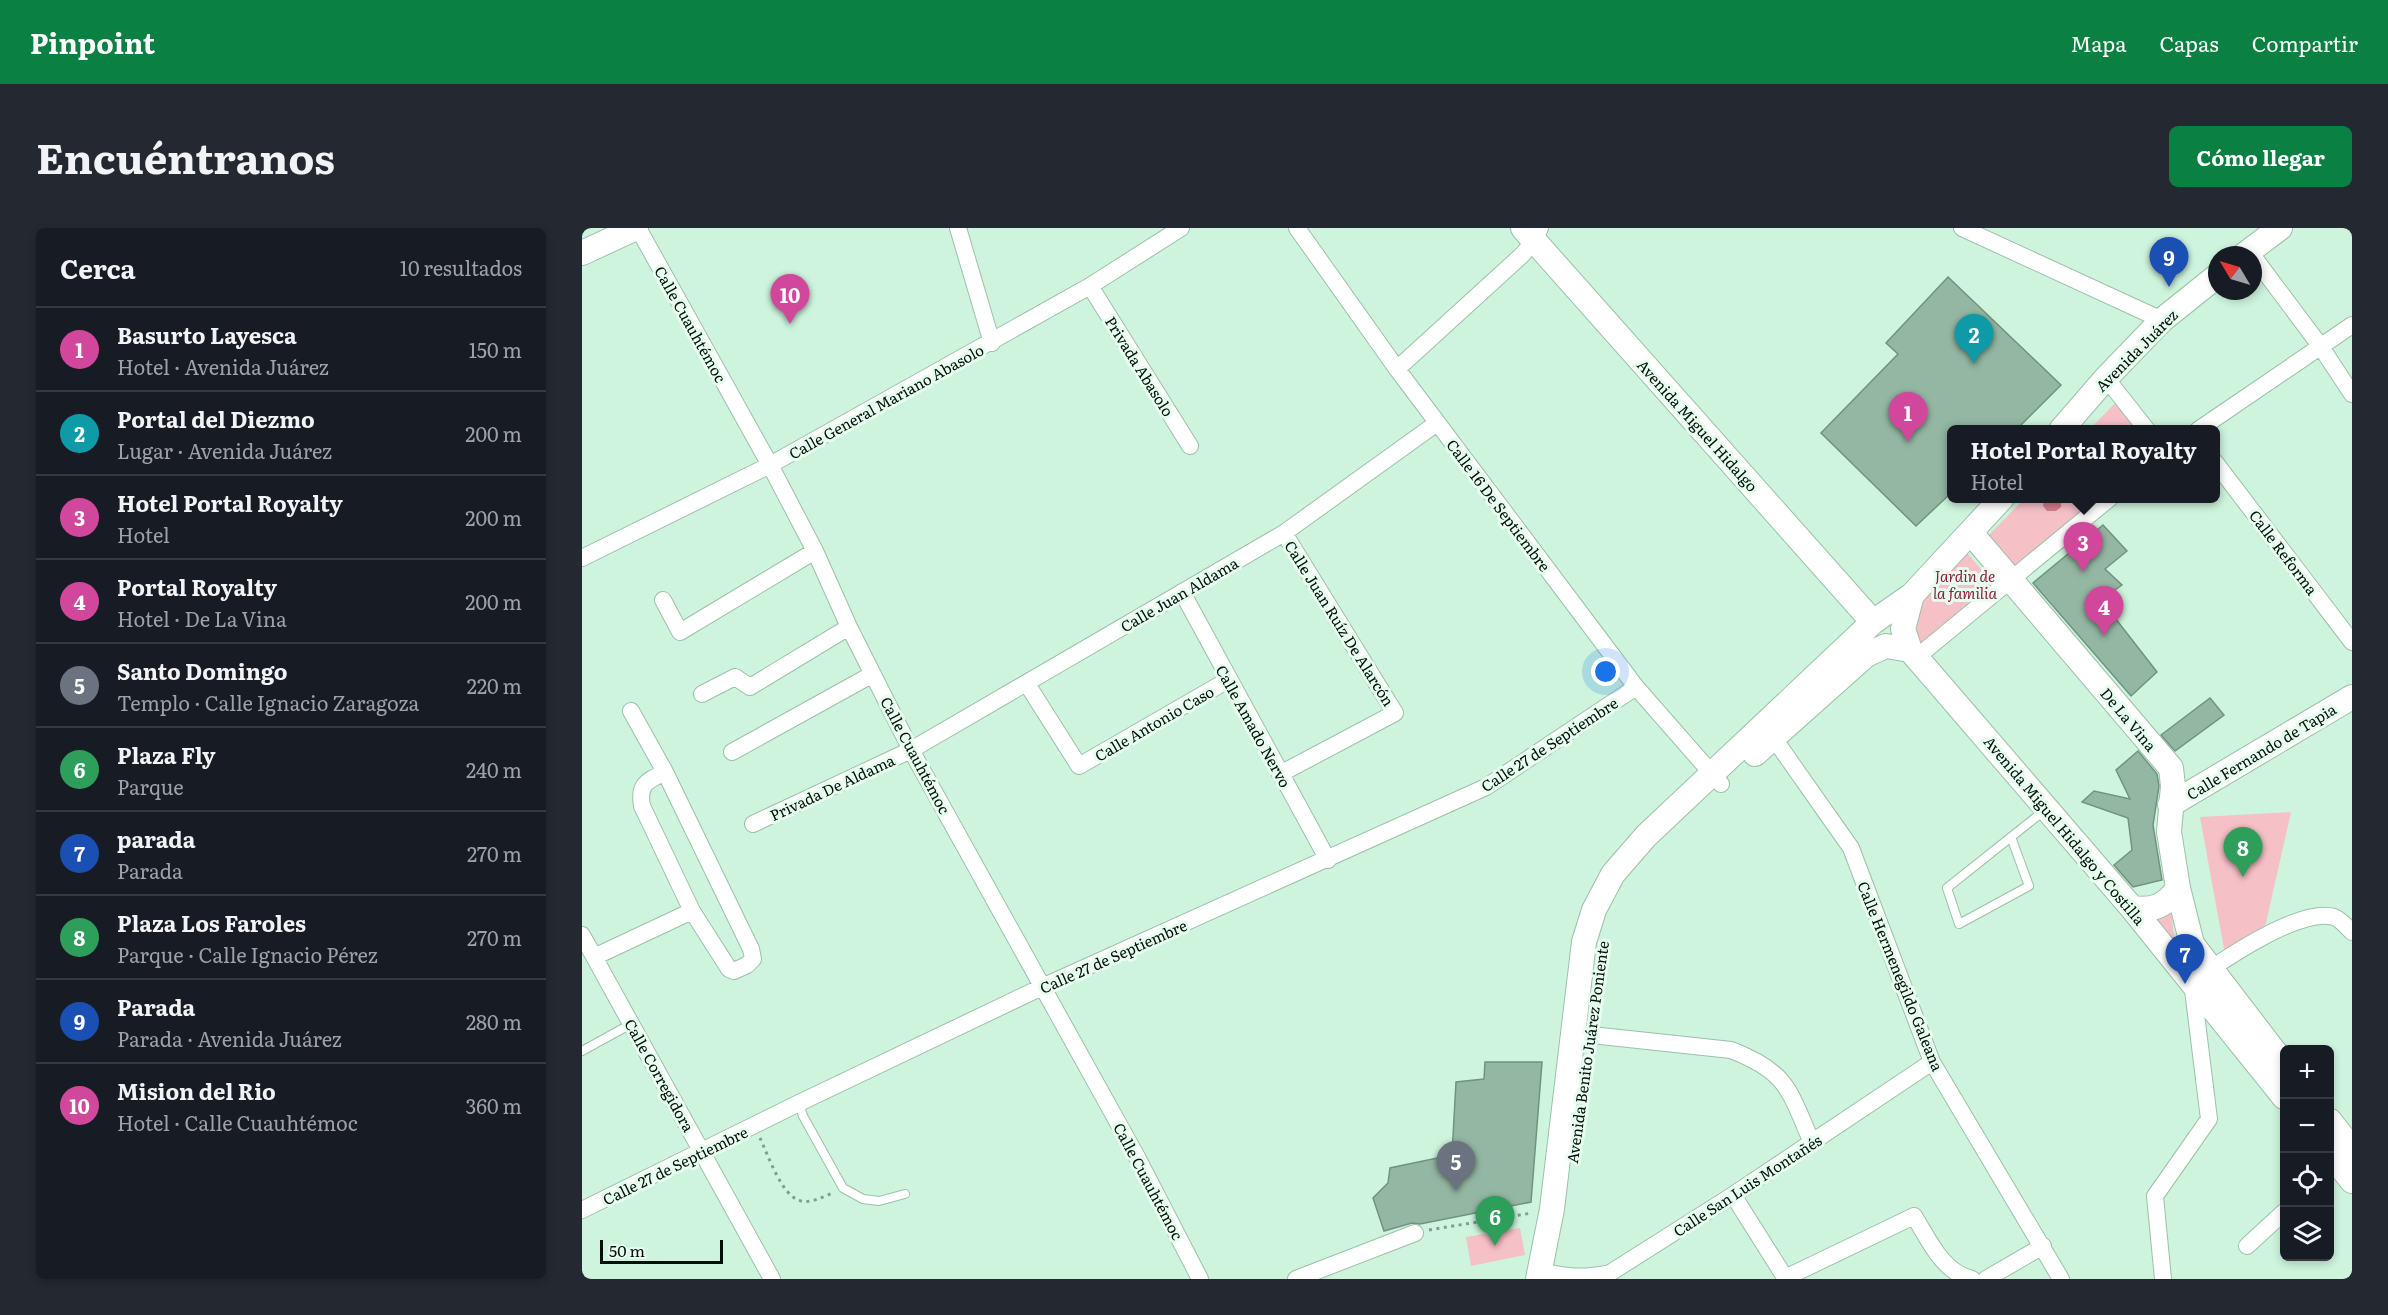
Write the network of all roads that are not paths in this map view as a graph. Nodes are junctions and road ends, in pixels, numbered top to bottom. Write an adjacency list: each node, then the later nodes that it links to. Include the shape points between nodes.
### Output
1 (637, 228): 9 (street); 25 (street, Calle Cuauhtémoc)
2 (958, 228): 15 (street)
3 (1181, 228): 12 (street, Calle General Mariano Abasolo)
4 (1297, 228): 17 (street, Calle 16 De Septiembre)
5 (1962, 228): 13 (street)
6 (2280, 228): 8 (street)
7 (1532, 232): 17 (street, via 1522,255); 37 (street, Avenida Miguel Hidalgo)
8 (2259, 246)
9 (582, 253)
10 (2262, 270): 16 (street)
11 (2208, 283): 13 (street, Avenida Juárez)
12 (1090, 286): 15 (street, Calle General Mariano Abasolo); 24 (street, Privada Abasolo)
13 (2162, 320): 18 (street, Avenida Juárez)
14 (2352, 325): 16 (street)
15 (992, 343): 25 (street, Calle General Mariano Abasolo)
16 (2321, 347): 19 (street); 23 (street)
17 (1397, 369): 20 (street, Calle 16 De Septiembre)
18 (2106, 378): 21 (street, Avenida Juárez); 22 (street)
19 (2352, 394)
20 (1437, 423): 29 (street, Calle Juan Aldama); 45 (street, Calle 16 De Septiembre)
21 (2065, 425)
22 (2145, 425)
23 (2204, 425)
24 (1190, 446)
25 (770, 465): 31 (street, Calle Cuauhtémoc); 32 (street, Calle General Mariano Abasolo)
26 (2220, 469): 39 (street, Calle Reforma)
27 (1997, 503): 30 (street)
28 (2104, 503): 33 (street)
29 (1284, 533): 34 (street, Calle Juan Aldama); 53 (street, Calle Juan Ruíz De Alarcón, via 1395,713)
30 (1971, 533): 33 (street, De La Vina); 35 (street)
31 (815, 550): 36 (street, via 680,632); 38 (street, Calle Cuauhtémoc)
32 (582, 558)
33 (2010, 579): 40 (street); 55 (street, De La Vina, via 2171,768)
34 (1182, 592): 42 (street, Calle Amado Nervo); 44 (street, Calle Juan Aldama)
35 (1912, 595): 37 (street); 40 (street, via 1903,629)
36 (663, 600)
37 (1873, 622): 43 (street, via 1867,645); 49 (street, Avenida Benito Juárez Poniente)
38 (849, 627): 41 (street, Calle Cuauhtémoc); 46 (street, via 750,687 735,677)
39 (2352, 642)
40 (1914, 654): 43 (street, Avenida Benito Juárez Poniente, via 1887,646 1876,649); 56 (street, Avenida Miguel Hidalgo y Costilla)
41 (873, 674): 50 (street, Calle Cuauhtémoc); 51 (street)
42 (1228, 680): 44 (street, Calle Antonio Caso, via 1079,766); 53 (street, Calle Amado Nervo)
43 (1838, 682): 49 (street, Avenida Benito Juárez Poniente)
44 (1027, 684): 50 (street, Calle Juan Aldama)
45 (1636, 687): 54 (street, Calle 16 De Septiembre); 59 (street, Calle 27 de Septiembre, via 1486,787)
46 (702, 694)
47 (2350, 702): 55 (street, Calle Fernando de Tapia)
48 (631, 711): 52 (street)
49 (1769, 731): 54 (street, Avenida Benito Juárez Poniente); 73 (street, Calle Hermenegildo Galeana, via 1851,848)
50 (911, 750): 57 (street, Privada De Aldama); 68 (street, Calle Cuauhtémoc)
51 (732, 752)
52 (665, 772): 62 (street, via 642,786 642,806); 62 (street, via 753,959 734,971 729,969)
53 (1280, 774): 59 (street, Calle Amado Nervo)
54 (1717, 778): 70 (street, Avenida Benito Juárez Poniente, via 1646,836 1608,883 1584,942)
55 (2170, 805): 60 (street, De La Vina, via 2169,832)
56 (2047, 809): 58 (lane); 61 (street, Avenida Miguel Hidalgo y Costilla)
57 (753, 824)
58 (2011, 837): 58 (lane, via 1947,888 1959,924 2029,886)
59 (1328, 860): 68 (street, Calle 27 de Septiembre)
60 (2178, 888): 61 (street, via 2159,907); 65 (street, De La Vina)
61 (2132, 908): 67 (street, Avenida Miguel Hidalgo y Costilla)
62 (692, 912): 66 (street)
63 (2352, 932): 67 (street, via 2336,917 2318,916 2296,922 2246,945)
64 (582, 935): 66 (street, Calle Corregidora)
65 (2192, 944): 67 (street, Avenida Miguel Hidalgo y Costilla)
66 (594, 957): 69 (street, Calle Corregidora)
67 (2201, 976): 72 (street, Avenida Miguel Hidalgo y Costilla); 74 (street, Avenida Miguel Hidalgo y Costilla); 95 (street, via 2209,1119 2155,1196)
68 (1042, 987): 75 (street, Calle 27 de Septiembre); 89 (street, Calle Cuauhtémoc)
69 (632, 1024): 71 (lane); 78 (street, Calle Corregidora)
70 (1580, 1034): 77 (street, via 1731,1050 1755,1059 1772,1070 1790,1090); 87 (street, Avenida Benito Juárez Poniente, via 1551,1209); 87 (street, Avenida Benito Juárez Poniente, via 1565,1208)
71 (582, 1051)
72 (2280, 1060)
73 (1932, 1062): 77 (street, Calle San Luis Montañés); 85 (street, Calle Hermenegildo Galeana)
74 (2280, 1091)
75 (799, 1103): 78 (street, Calle 27 de Septiembre); 80 (lane, via 843,1188 862,1199 879,1201)
76 (2334, 1138): 79 (street)
77 (1812, 1143): 81 (street, Calle San Luis Montañés)
78 (702, 1151): 82 (street, Calle 27 de Septiembre); 88 (street, Calle Corregidora)
79 (2340, 1163)
80 (905, 1194)
81 (1733, 1195): 87 (street, Calle San Luis Montañés, via 1610,1273 1592,1279); 91 (street)
82 (582, 1210)
83 (2280, 1216): 86 (street)
84 (1415, 1233): 90 (street)
85 (2043, 1246): 93 (street); 94 (street, Calle Hermenegildo Galeana)
86 (2247, 1246)
87 (1546, 1276)
88 (772, 1279)
89 (1200, 1279)
90 (1296, 1279)
91 (1786, 1279): 92 (street, via 1914,1216 1942,1261 1961,1276)
92 (1972, 1279)
93 (1986, 1279)
94 (2061, 1279)
95 (2163, 1279)

